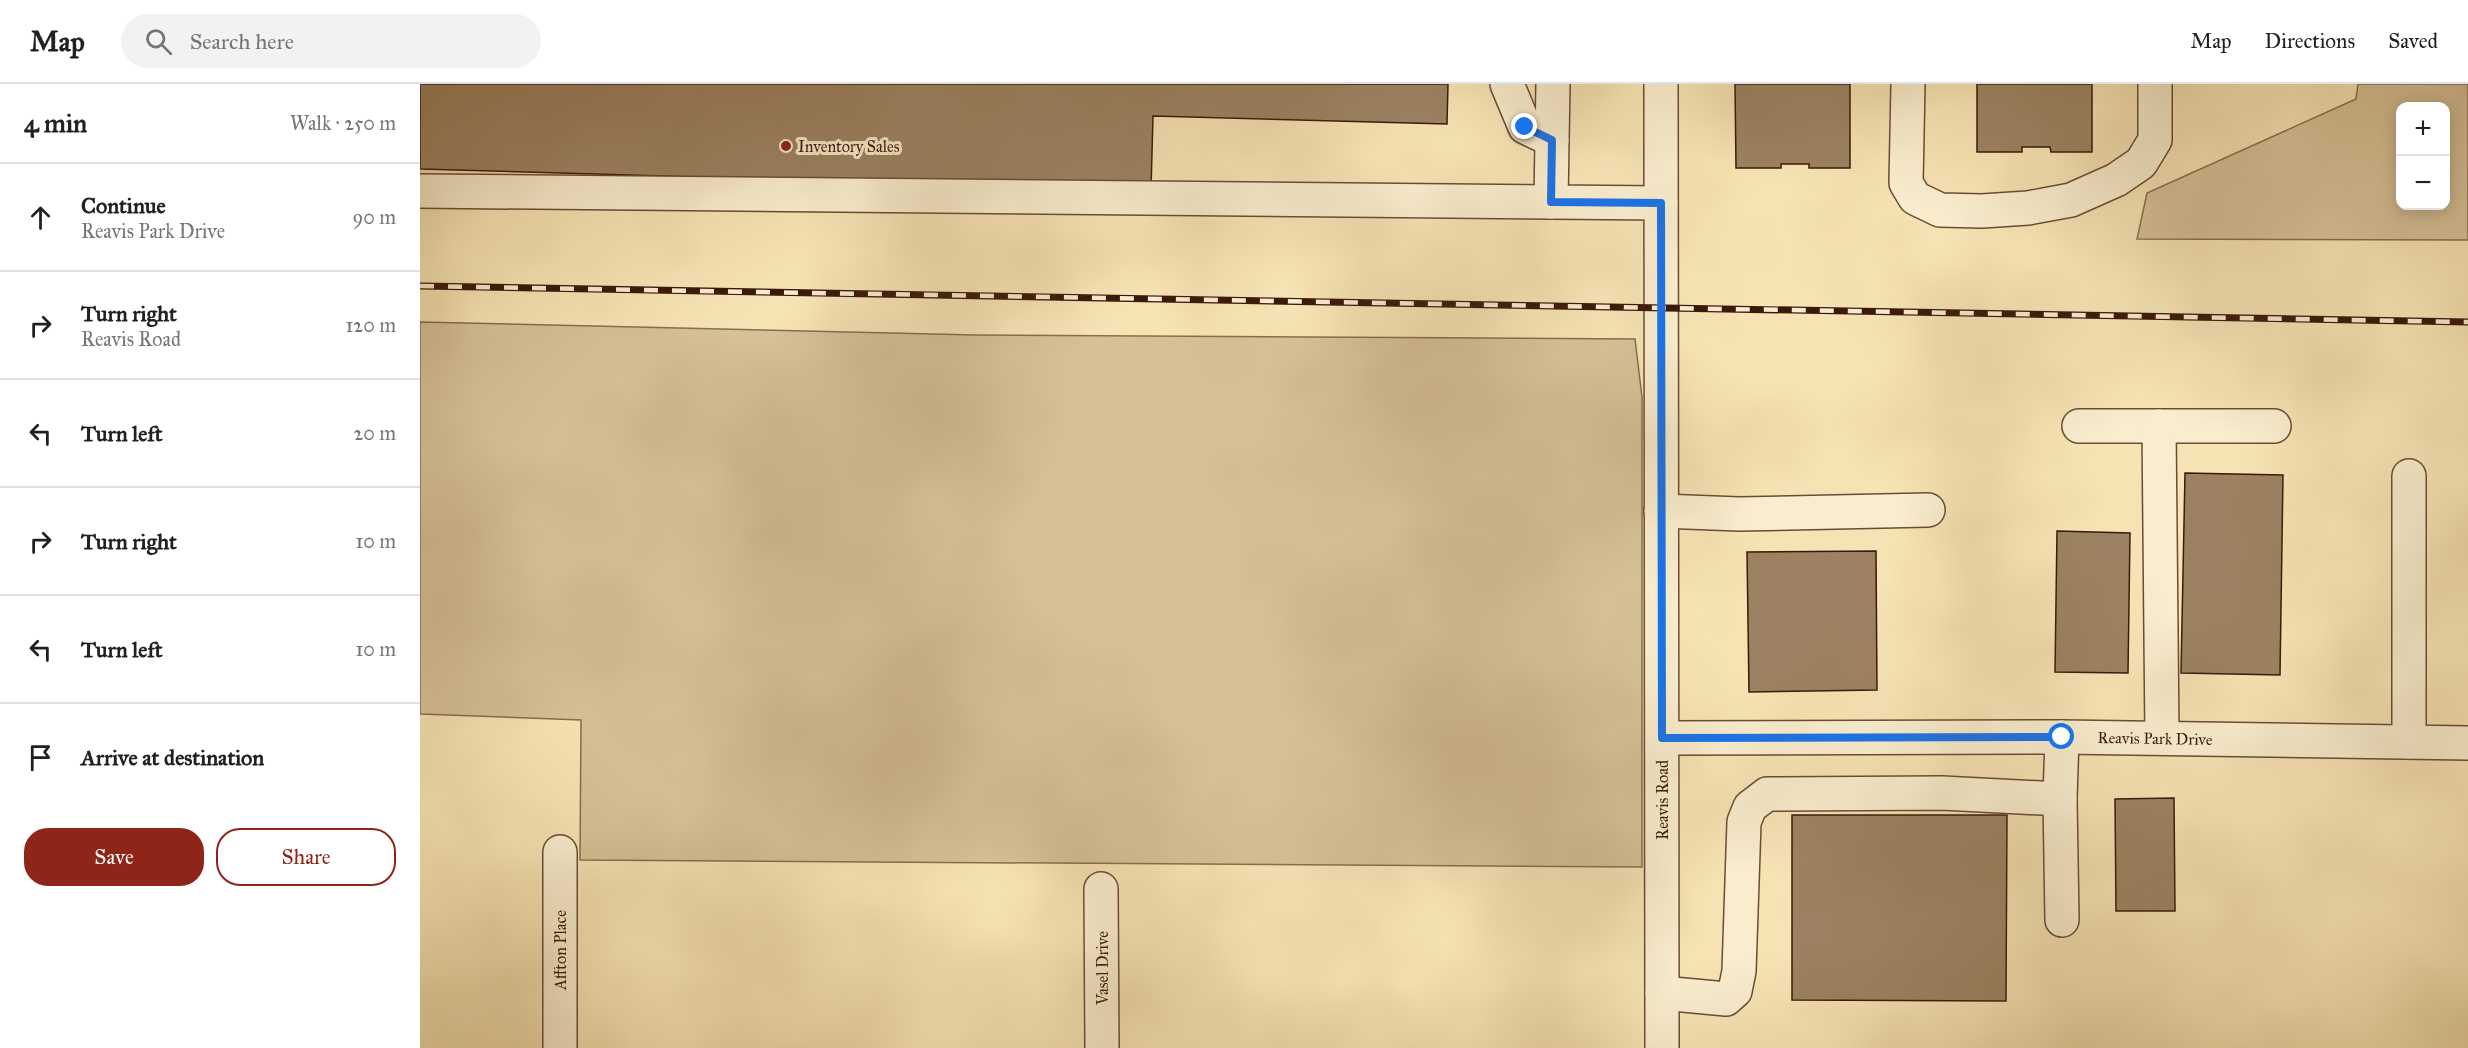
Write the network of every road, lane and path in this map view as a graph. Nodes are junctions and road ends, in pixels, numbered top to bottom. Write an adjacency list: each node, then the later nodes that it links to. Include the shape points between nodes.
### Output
1 (1507, 84): 6 (street, via 1525,127)
2 (1553, 84): 6 (street)
3 (1660, 84): 9 (street, Reavis Road)
4 (1908, 84): 5 (street, via 1906,183 1915,198 1940,210 1982,211 2071,200 2116,180 2141,163 2155,140)
5 (2155, 84)
6 (1552, 140): 8 (street)
7 (420, 191): 8 (street)
8 (1551, 202): 9 (street)
9 (1661, 203): 15 (street, Reavis Road)
10 (2079, 426): 11 (street)
11 (2159, 426): 12 (street); 18 (street)
12 (2274, 426)
13 (2409, 476): 19 (street)
14 (1928, 510): 15 (street, via 1739,514)
15 (1661, 511): 17 (street, Reavis Road)
16 (2062, 737): 17 (street, Reavis Park Drive); 18 (street, Reavis Park Drive); 21 (street)
17 (1662, 738): 25 (street, Reavis Road)
18 (2162, 738): 19 (street, Reavis Park Drive)
19 (2409, 742): 20 (street, Reavis Park Drive)
20 (2468, 743)
21 (2060, 799): 24 (street); 25 (street, via 1942,793 1767,794 1750,807 1744,822 1735,990 1726,999)
22 (560, 852): 26 (street, Affton Place)
23 (1101, 889): 27 (street, Vasel Drive)
24 (2062, 920)
25 (1662, 993): 28 (street, Reavis Road)
26 (560, 1048)
27 (1102, 1048)
28 (1662, 1048)

